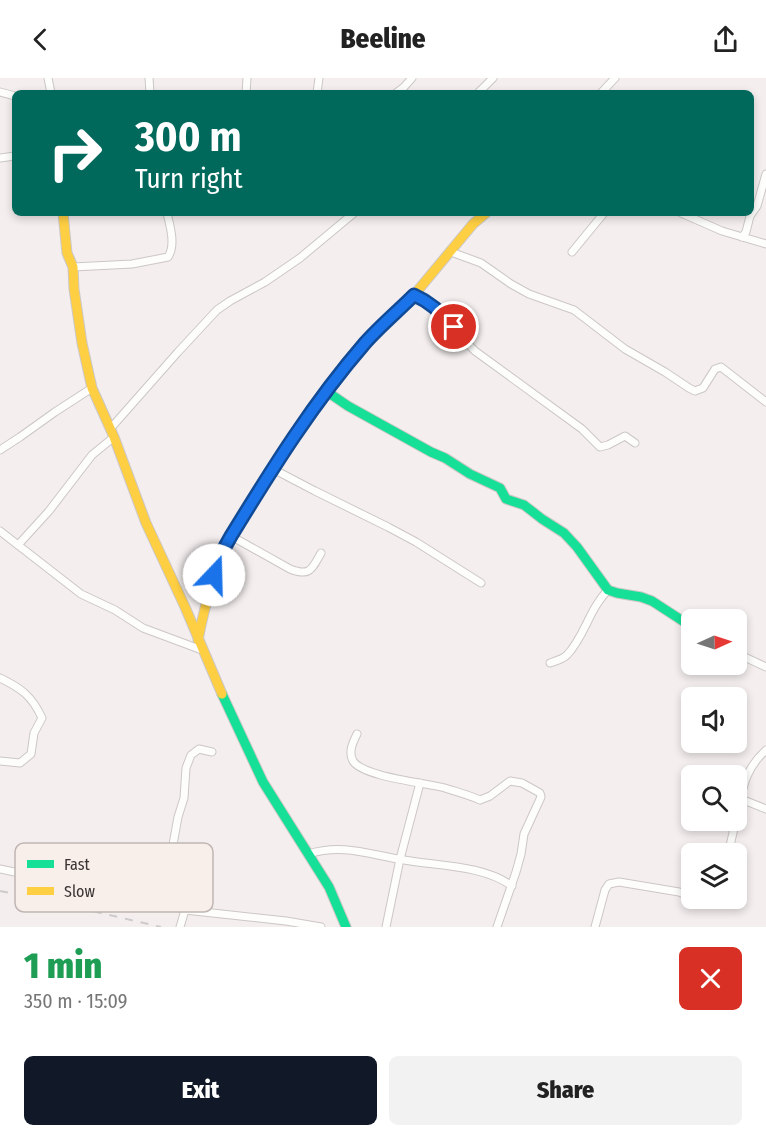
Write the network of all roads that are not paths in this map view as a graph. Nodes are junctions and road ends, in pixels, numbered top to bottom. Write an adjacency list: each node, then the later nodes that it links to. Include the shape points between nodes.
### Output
1 (412, 78): 3 (street)
2 (493, 78): 4 (street)
3 (400, 90)
4 (481, 90)
5 (766, 174): 6 (street)
6 (754, 210)
7 (63, 216): 18 (street, via 67,253)
8 (168, 216): 18 (street, via 171,236 168,257 132,264)
9 (348, 216): 23 (street, via 300,258 218,310)
10 (482, 216): 16 (street)
11 (602, 216): 17 (street)
12 (688, 216): 14 (street)
13 (750, 216): 14 (street)
14 (742, 237): 15 (street)
15 (766, 244)
16 (451, 252): 19 (street); 22 (street, via 481,263 529,294 574,310 625,349 695,391 701,390 715,369 721,368)
17 (572, 252)
18 (73, 267): 20 (street, via 80,332)
19 (414, 295): 21 (street, via 367,341); 24 (street, via 445,317 475,351 582,429 600,447 625,436)
20 (92, 388): 23 (street); 25 (street)
21 (326, 391): 26 (street); 32 (street, via 393,432 500,488 506,499 524,505 564,533)
22 (766, 402)
23 (112, 433): 29 (street); 34 (street, via 146,523)
24 (635, 442)
25 (0, 450)
26 (273, 469): 28 (street); 31 (street, via 388,526)
27 (0, 531): 29 (street)
28 (231, 536): 30 (street, via 299,573 310,571); 34 (street, via 207,597)
29 (18, 545): 35 (street, via 81,594 143,628)
30 (321, 552)
31 (481, 583)
32 (608, 590): 33 (street, via 646,598); 37 (street, via 566,656)
33 (681, 619)
34 (198, 640): 35 (street)
35 (202, 650): 49 (street, via 263,782)
36 (747, 658): 38 (street)
37 (550, 663)
38 (766, 667)
39 (0, 678): 43 (street, via 34,702 42,718 31,754 20,763)
40 (357, 734): 45 (street, via 351,754 357,765)
41 (766, 750): 44 (street)
42 (212, 752): 48 (street, via 199,749 191,755)
43 (0, 760)
44 (747, 775)
45 (420, 783): 50 (street); 53 (street, via 480,800 510,781 540,793 521,841)
46 (747, 801): 47 (street)
47 (766, 809)
48 (173, 843)
49 (308, 854): 50 (street, via 347,849); 59 (street, via 329,887)
50 (400, 860): 53 (street, via 477,871); 60 (street)
51 (0, 869): 52 (street)
52 (15, 872)
53 (512, 886): 61 (street)
54 (681, 893): 62 (street, via 619,882 609,884)
55 (184, 912): 57 (street)
56 (203, 912): 58 (street)
57 (180, 927)
58 (321, 927)
59 (346, 927)
60 (387, 927)
61 (497, 927)
62 (595, 927)

